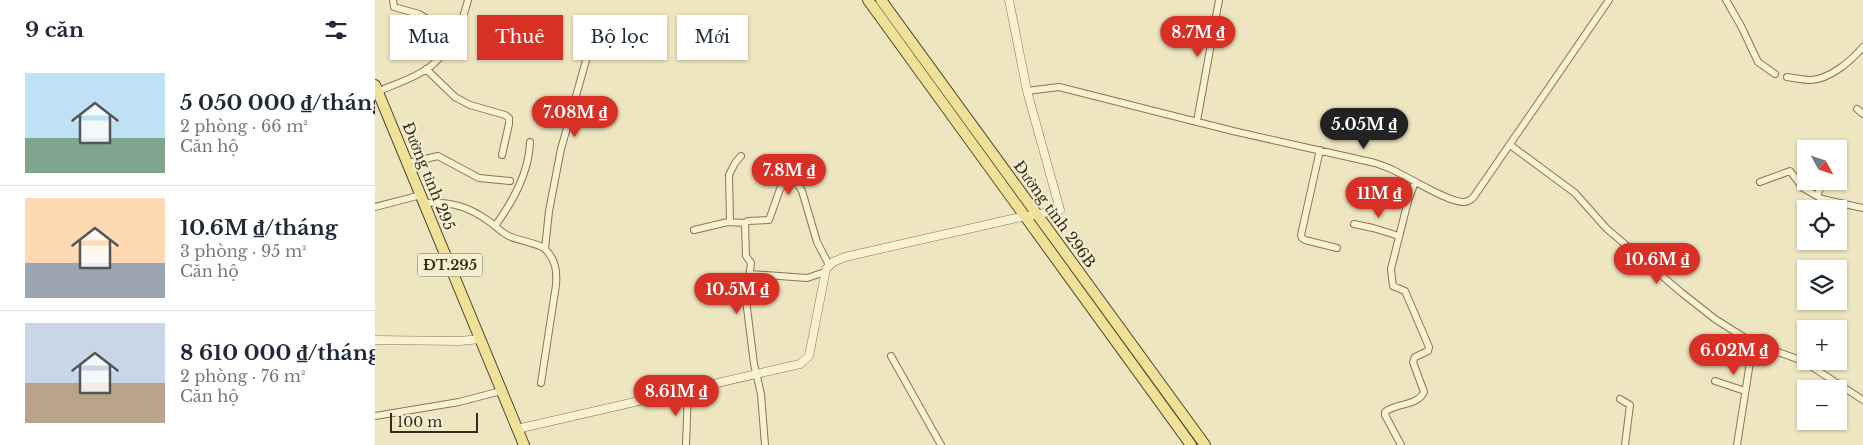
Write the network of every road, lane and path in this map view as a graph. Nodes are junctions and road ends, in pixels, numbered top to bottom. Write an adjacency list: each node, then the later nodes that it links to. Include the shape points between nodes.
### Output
1 (393, 0): 9 (street, via 394,7)
2 (468, 0): 10 (street)
3 (867, 0): 37 (main road, Đường tỉnh 296B)
4 (881, 0): 36 (main road, Đường tỉnh 296B)
5 (1009, 0): 18 (street)
6 (1219, 0): 19 (street)
7 (1609, 0): 21 (street)
8 (1726, 0): 15 (street, via 1758,62)
9 (421, 15)
10 (463, 15)
11 (1863, 47): 16 (street, via 1853,59 1823,77 1806,80)
12 (437, 60): 14 (street)
13 (586, 60): 45 (street, via 561,149)
14 (426, 70): 17 (street); 23 (street, via 455,97 509,118)
15 (1775, 74)
16 (1787, 77)
17 (377, 88): 25 (main road, Đường tỉnh 295 / ĐT.295)
18 (1027, 91): 19 (street, via 1059,87); 36 (street, via 1060,210)
19 (1197, 121): 22 (street)
20 (531, 142): 41 (street, via 516,194)
21 (1510, 145): 29 (street, via 1475,195 1466,202); 50 (street, via 1575,194 1606,228 1682,293)
22 (1320, 150): 29 (street, via 1387,166); 44 (street, via 1301,235 1305,240)
23 (502, 154)
24 (741, 156): 38 (street, via 729,175)
25 (408, 162): 28 (street, via 438,156 479,178); 33 (main road, Đường tỉnh 295 / ĐT.295)
26 (801, 166): 27 (street)
27 (793, 177): 39 (street, via 781,189 769,220); 46 (street, via 802,191)
28 (510, 180)
29 (1415, 182): 43 (street)
30 (1760, 182): 32 (street, via 1790,171 1803,188)
31 (1819, 190): 32 (street)
32 (1817, 196): 35 (street)
33 (423, 199): 34 (street); 41 (street, via 477,213); 48 (main road, Đường tỉnh 295 / ĐT.295)
34 (375, 208)
35 (1863, 208)
36 (1037, 214): 37 (street); 69 (main road, Đường tỉnh 296B)
37 (1026, 216): 46 (street, via 845,258); 68 (main road, Đường tỉnh 296B)
38 (730, 222): 39 (street); 42 (street)
39 (745, 223): 47 (street)
40 (1354, 224): 43 (street)
41 (495, 226): 45 (street, via 507,235)
42 (694, 230)
43 (1399, 236): 70 (street, via 1391,269 1393,286 1405,291 1429,347 1428,351 1415,356 1413,362 1422,397 1385,412)
44 (1337, 248)
45 (545, 249): 56 (street, via 557,270)
46 (827, 269): 47 (street, via 807,278); 54 (street, via 809,356 800,364)
47 (750, 274): 54 (street, via 746,300)
48 (481, 339): 49 (street, via 433,342); 58 (main road, Đường tỉnh 295 / ĐT.295)
49 (375, 340)
50 (1753, 343): 52 (street); 59 (street)
51 (891, 356): 67 (street)
52 (1797, 359)
53 (1818, 370): 61 (street)
54 (757, 374): 57 (street); 66 (street)
55 (1715, 381): 59 (street)
56 (541, 383)
57 (688, 390): 63 (street); 65 (street)
58 (501, 391): 62 (street, via 459,402); 63 (main road, Đường tỉnh 295 / ĐT.295)
59 (1745, 391): 72 (street)
60 (1620, 399): 71 (street, via 1630,405)
61 (1863, 400)
62 (375, 416)
63 (517, 430): 64 (main road, Đường tỉnh 295 / ĐT.295)
64 (525, 445)
65 (686, 445)
66 (765, 445)
67 (941, 445)
68 (1191, 445)
69 (1205, 445)
70 (1401, 445)
71 (1625, 445)
72 (1737, 445)

